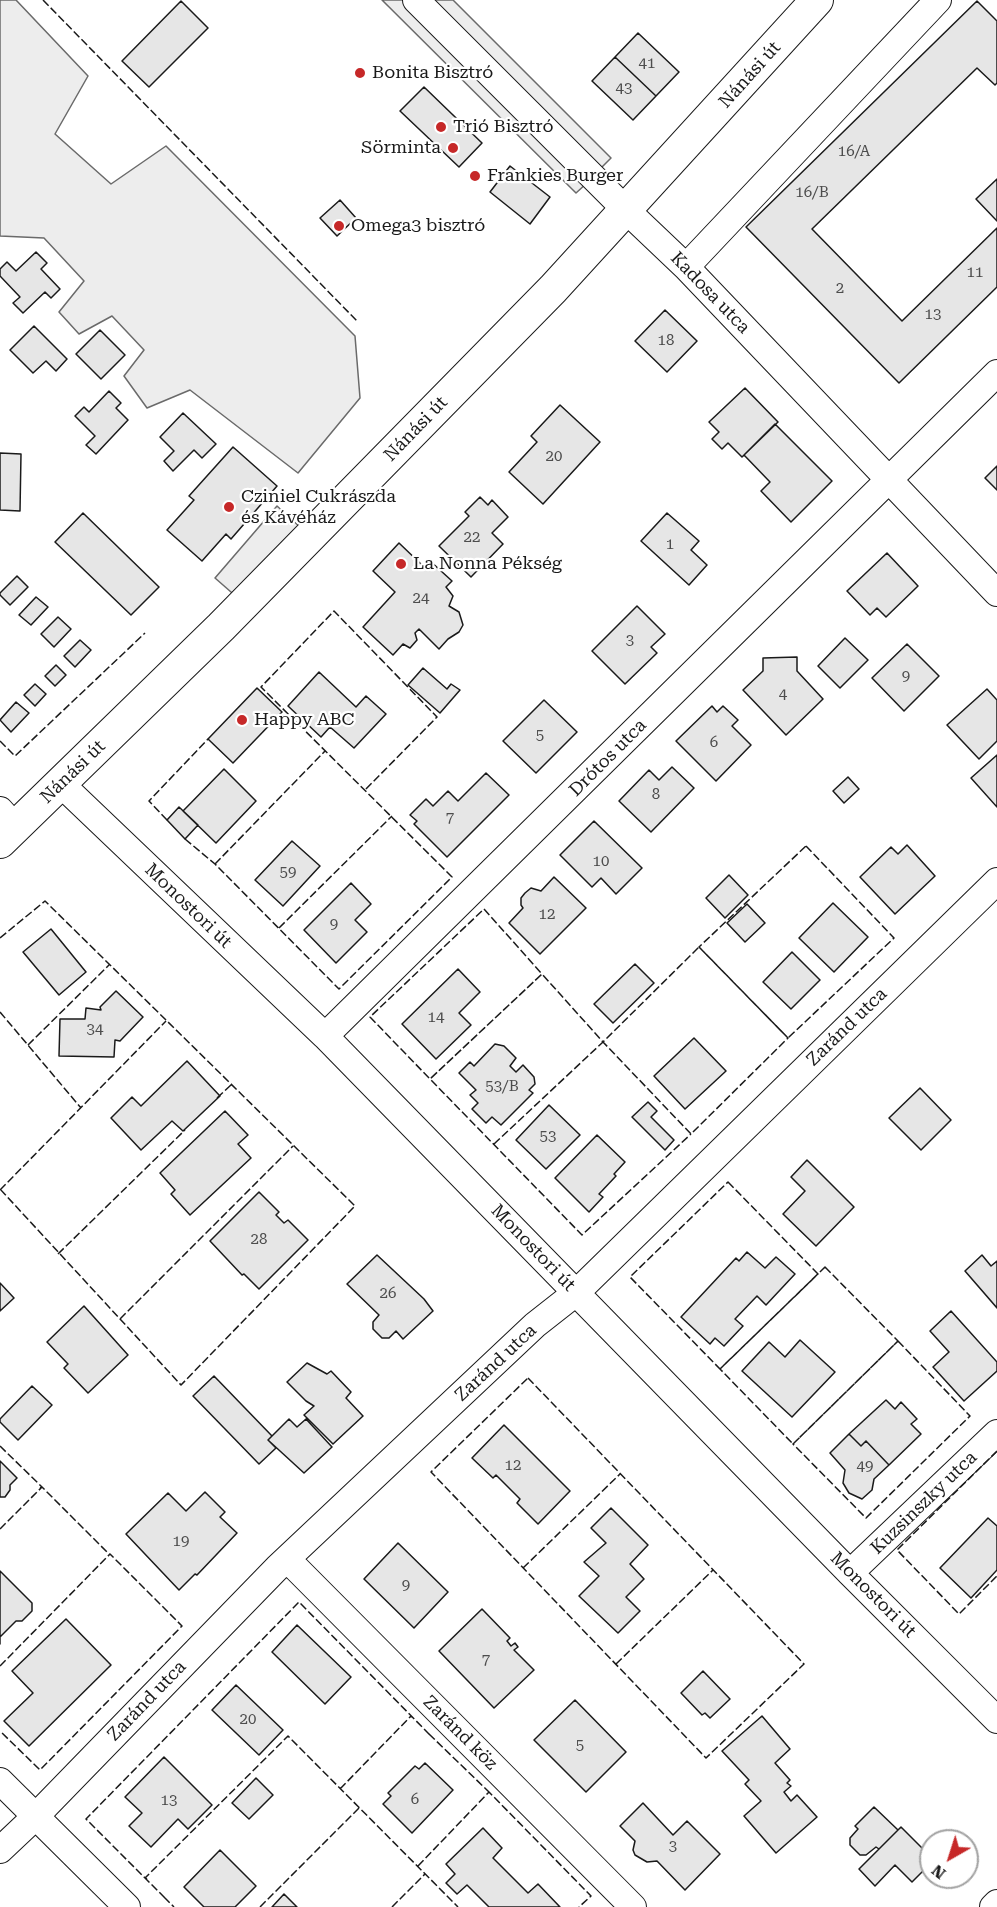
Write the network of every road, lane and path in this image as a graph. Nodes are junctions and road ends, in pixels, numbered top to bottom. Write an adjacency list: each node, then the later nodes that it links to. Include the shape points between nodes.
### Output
1 (416, 0): 4 (street, Kadosa utca)
2 (817, 0): 4 (street, Nánási út)
3 (938, 0): 5 (street)
4 (625, 209): 5 (street, Kadosa utca); 9 (street, Nánási út, via 553,289 366,480)
5 (686, 267): 7 (street, Kadosa utca)
6 (997, 373): 7 (street, Drótos utca)
7 (890, 479): 8 (street, Kadosa utca); 12 (street, Drótos utca)
8 (997, 593)
9 (61, 784): 10 (street, Nánási út); 12 (street, Monostori út)
10 (5, 827)
11 (997, 881): 13 (street, Zaránd utca)
12 (325, 1036): 13 (street, Monostori út)
13 (577, 1292): 15 (street, Zaránd utca, via 535,1325); 16 (street, Monostori út)
14 (997, 1433): 16 (street, Kuzsinszky utca)
15 (287, 1559): 19 (street, Zaránd utca); 23 (street, Zaránd köz)
16 (850, 1573): 17 (street, Monostori út)
17 (997, 1720)
18 (0, 1781): 19 (street)
19 (36, 1817): 20 (street, Zaránd utca); 22 (street)
20 (0, 1850)
21 (997, 1903): 24 (street)
22 (127, 1907)
23 (633, 1907)
24 (993, 1907)

